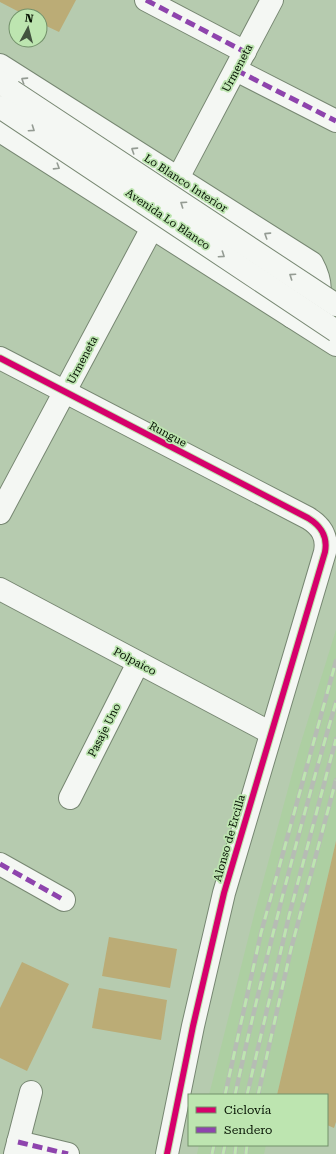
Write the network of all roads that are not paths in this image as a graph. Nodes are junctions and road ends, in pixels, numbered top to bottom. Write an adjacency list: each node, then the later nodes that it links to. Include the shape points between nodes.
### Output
1 (146, 0): 3 (street)
2 (272, 0): 3 (street, Urmeneta)
3 (240, 61): 6 (street); 8 (street, Urmeneta)
4 (0, 65): 8 (street, Lo Blanco Interior, one-way to 4)
5 (4, 93): 10 (street, Avenida Lo Blanco, one-way to 5, bridge); 12 (street, Avenida Lo Blanco, one-way to 12, bridge)
6 (336, 121)
7 (0, 131): 9 (street, one-way to 9)
8 (178, 178): 11 (street, Lo Blanco Interior, one-way to 8, via 310,310 320,293 320,282 312,264)
9 (152, 228): 11 (street); 15 (street, Urmeneta)
10 (336, 305)
11 (292, 317): 13 (street)
12 (336, 331)
13 (336, 345)
14 (0, 358): 15 (street, Rungue)
15 (65, 391): 16 (street, Urmeneta); 17 (street, Rungue, via 308,518)
16 (0, 513)
17 (324, 532): 20 (street, Alonso de Ercilla, via 327,545)
18 (0, 589): 19 (street, Polpaico)
19 (138, 663): 20 (street, Polpaico); 21 (street, Pasaje Uno)
20 (271, 733): 27 (street, Alonso de Ercilla, via 222,900)
21 (70, 798)
22 (0, 864): 23 (street)
23 (64, 900)
24 (31, 1092): 25 (street)
25 (17, 1148): 26 (street)
26 (68, 1154)
27 (167, 1154)

